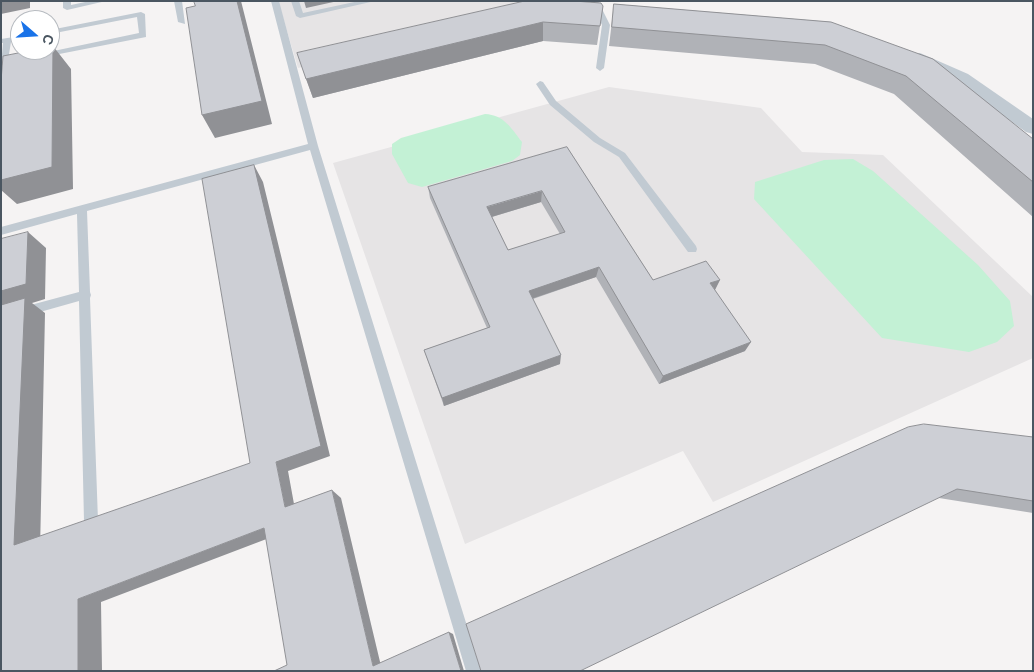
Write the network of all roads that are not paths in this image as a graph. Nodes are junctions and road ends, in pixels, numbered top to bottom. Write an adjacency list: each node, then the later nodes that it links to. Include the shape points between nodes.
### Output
1 (67, 1): 2 (lane, via 67,8)
2 (102, 1)
3 (178, 1): 8 (lane)
4 (275, 1): 17 (lane)
5 (295, 1): 6 (lane, via 300,16)
6 (371, 1)
7 (594, 1): 14 (lane, via 606,25)
8 (182, 22)
9 (60, 30): 11 (lane, via 141,14 143,35)
10 (4, 41): 13 (lane, via 4,64)
11 (60, 52)
12 (909, 53): 16 (street, via 962,78)
13 (23, 60)
14 (600, 68)
15 (540, 84): 20 (lane, via 553,102 597,140 622,155)
16 (1033, 128)
17 (313, 146): 18 (lane); 24 (lane)
18 (82, 208): 19 (lane); 21 (lane)
19 (1, 231)
20 (692, 249)
21 (86, 295): 22 (lane); 23 (lane)
22 (1, 318)
23 (91, 521)
24 (474, 671)

